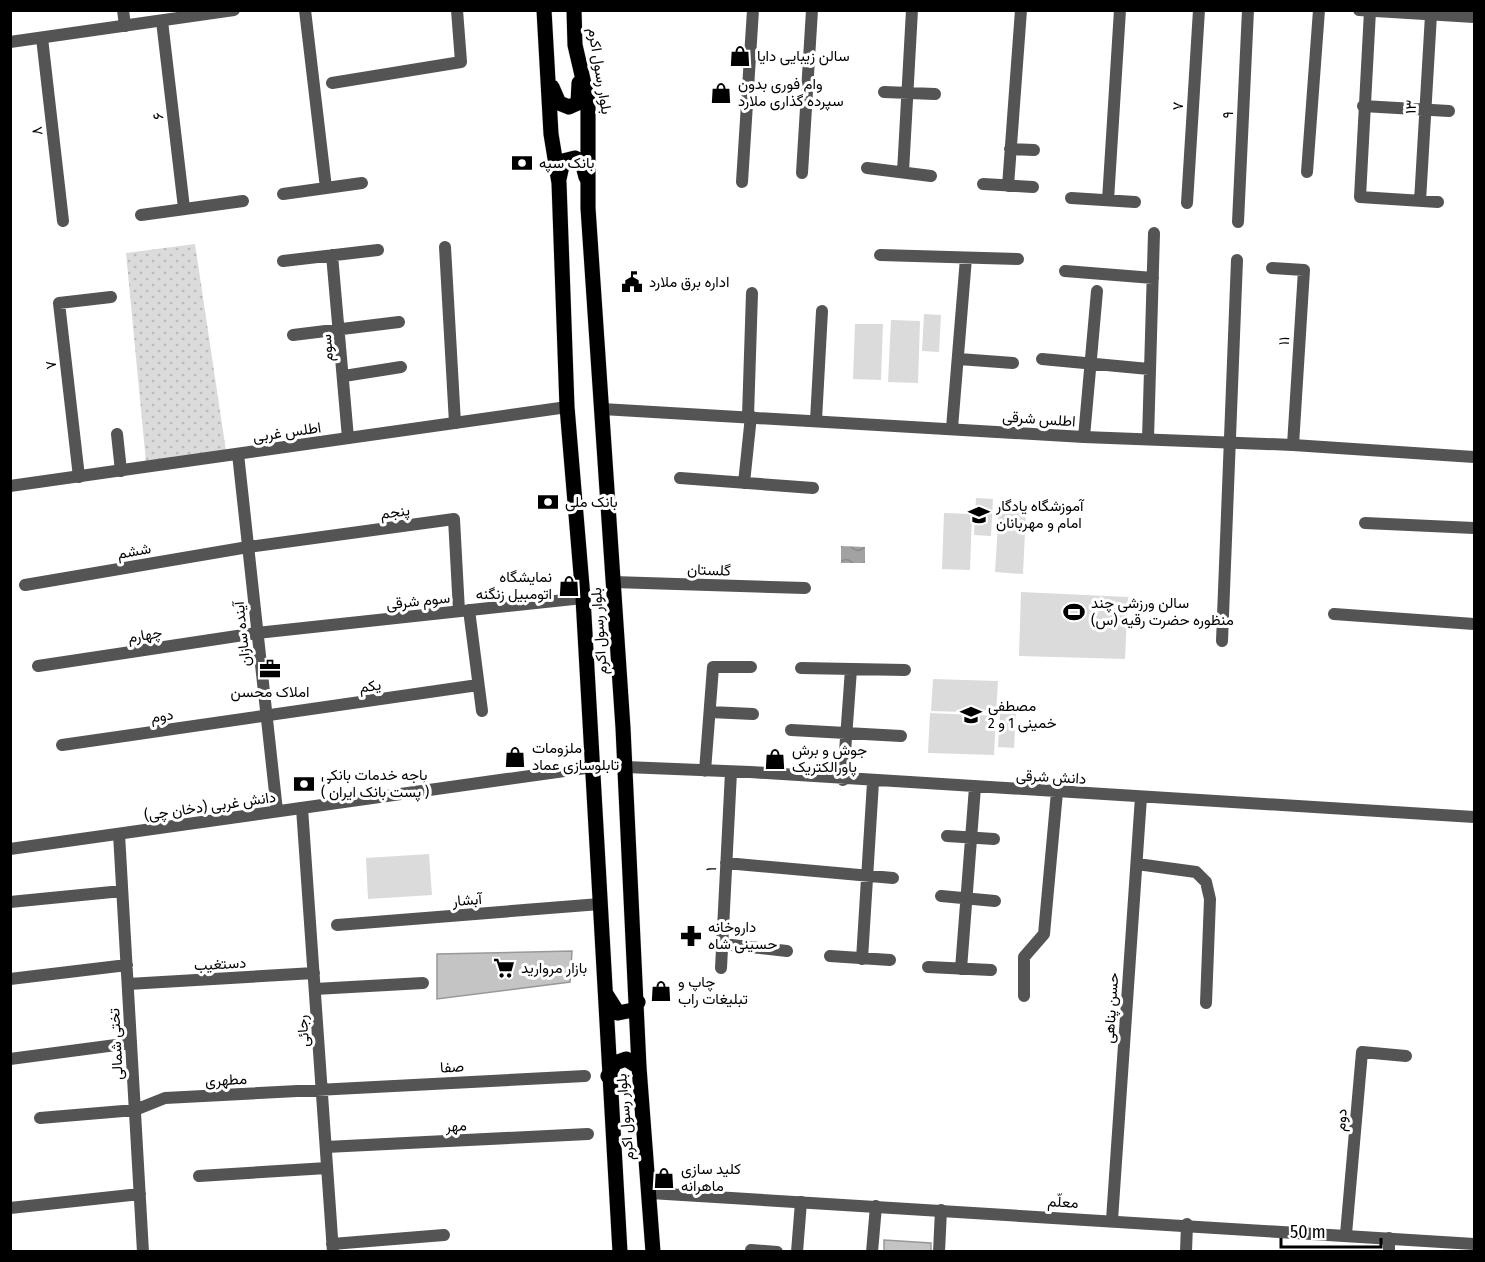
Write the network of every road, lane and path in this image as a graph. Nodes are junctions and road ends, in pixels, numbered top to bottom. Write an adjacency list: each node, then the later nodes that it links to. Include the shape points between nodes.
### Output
1 (123, 10): 23 (street)
2 (234, 10): 17 (street)
3 (305, 10): 49 (street)
4 (457, 10): 28 (street, via 460,62)
5 (544, 10): 27 (main road, بلوار رسول اکرم)
6 (574, 10): 26 (main road, بلوار رسول اکرم)
7 (753, 10): 42 (street)
8 (812, 10): 40 (street)
9 (912, 10): 30 (street)
10 (1021, 10): 35 (street)
11 (1120, 10): 52 (street)
12 (1199, 10): 57 (street, ۷)
13 (1248, 10): 61 (street, ۹)
14 (1320, 10): 39 (street)
15 (1359, 10): 16 (street)
16 (1370, 11): 18 (street); 32 (street)
17 (208, 12): 22 (street)
18 (1401, 12): 20 (street)
19 (1449, 13): 20 (street); 21 (street)
20 (1431, 15): 33 (street, ۱۳)
21 (1474, 17)
22 (162, 21): 23 (street); 58 (street, ۶)
23 (125, 26): 24 (street)
24 (42, 38): 25 (street); 60 (street, ۸)
25 (10, 42)
26 (580, 67): 27 (main road, via 578,103 559,103); 46 (main road, بلوار رسول اکرم, via 588,101)
27 (550, 82): 44 (main road, بلوار رسول اکرم, via 551,134)
28 (332, 83)
29 (884, 93): 30 (street)
30 (907, 93): 31 (street); 38 (street)
31 (935, 94)
32 (1363, 106): 33 (street); 54 (street, via 1360,197)
33 (1426, 110): 34 (street); 54 (street, ۱۳)
34 (1449, 111)
35 (1010, 149): 36 (street); 47 (street)
36 (1034, 150)
37 (867, 168): 38 (street)
38 (903, 172): 41 (street)
39 (1307, 172)
40 (802, 173)
41 (931, 176)
42 (742, 182)
43 (362, 183): 49 (street)
44 (559, 183): 46 (main road, via 563,161 575,158 582,162); 88 (main road, بلوار رسول اکرم)
45 (983, 184): 47 (street)
46 (589, 185): 89 (main road, بلوار رسول اکرم)
47 (1008, 186): 48 (street)
48 (1033, 187)
49 (326, 188): 50 (street)
50 (284, 194)
51 (1071, 198): 52 (street)
52 (1108, 200): 56 (street)
53 (243, 201): 58 (street)
54 (1420, 201): 55 (street)
55 (1438, 201)
56 (1135, 202)
57 (1187, 203)
58 (184, 208): 59 (street)
59 (141, 215)
60 (63, 221)
61 (1238, 222)
62 (1154, 233): 73 (street)
63 (445, 247): 92 (street)
64 (378, 250): 65 (street)
65 (332, 255): 70 (street); 79 (street, سوم)
66 (880, 255): 67 (street)
67 (966, 258): 68 (street); 81 (street)
68 (1018, 260)
69 (1237, 260): 98 (street)
70 (283, 261)
71 (1272, 268): 99 (street, ۱۱, via 1304,270)
72 (1065, 271): 73 (street)
73 (1153, 278): 86 (street)
74 (1097, 291): 84 (street)
75 (752, 293): 90 (street)
76 (111, 297): 103 (street, ۷, via 59,303)
77 (822, 311): 91 (street)
78 (399, 322): 79 (street)
79 (340, 328): 80 (street); 87 (street, سوم)
80 (293, 335)
81 (960, 359): 83 (street); 93 (street)
82 (1042, 359): 84 (street)
83 (1013, 363)
84 (1089, 363): 86 (street); 95 (street)
85 (401, 367): 87 (street)
86 (1149, 369): 97 (street)
87 (344, 376): 96 (street, سوم)
88 (567, 407): 92 (street, اطلس غربی); 114 (main road, بلوار رسول اکرم)
89 (602, 409): 90 (street, اطلس شرقی); 111 (main road, بلوار رسول اکرم)
90 (749, 416): 91 (street, اطلس شرقی); 105 (street)
91 (816, 420): 93 (street, اطلس شرقی)
92 (455, 423): 96 (street, اطلس غربی)
93 (952, 428): 95 (street, اطلس شرقی)
94 (117, 434): 102 (street)
95 (1084, 437): 97 (street, اطلس شرقی)
96 (348, 438): 100 (street, اطلس غربی)
97 (1148, 439): 98 (street, اطلس شرقی)
98 (1230, 443): 99 (street, اطلس شرقی); 119 (street)
99 (1293, 445): 101 (street, اطلس شرقی)
100 (238, 454): 102 (street, اطلس غربی); 110 (street, آینده سازان)
101 (1474, 457)
102 (121, 471): 103 (street, اطلس غربی)
103 (79, 477): 106 (street, اطلس غربی)
104 (680, 478): 105 (street)
105 (744, 483): 107 (street)
106 (10, 486)
107 (813, 488)
108 (1365, 523): 109 (street)
109 (1474, 528)
110 (248, 547): 112 (street, ششم); 115 (street, پنجم, via 454,519); 118 (street, آینده سازان)
111 (613, 582): 113 (street, گلستان); 135 (main road, بلوار رسول اکرم)
112 (25, 585)
113 (804, 588)
114 (583, 598): 115 (street, سوم شرقی); 134 (main road, بلوار رسول اکرم)
115 (464, 611): 118 (street, سوم شرقی); 125 (street)
116 (1334, 614): 117 (street)
117 (1474, 624)
118 (257, 633): 120 (street, چهارم); 129 (street, آینده سازان)
119 (1222, 641)
120 (38, 666)
121 (751, 667): 127 (street, via 713,667)
122 (801, 668): 123 (street)
123 (851, 669): 124 (street); 131 (street)
124 (905, 670)
125 (478, 685): 126 (street); 129 (street, یکم)
126 (482, 711)
127 (710, 712): 128 (street); 136 (street)
128 (753, 714)
129 (266, 716): 133 (street, دوم); 144 (street, آینده سازان)
130 (791, 730): 131 (street)
131 (846, 732): 132 (street); 138 (street)
132 (901, 736)
133 (62, 745)
134 (593, 767): 143 (street, دانش غربی (دخان چی)); 160 (main road, بلوار رسول اکرم)
135 (625, 767): 136 (street, دانش شرقی); 179 (main road, بلوار رسول اکرم)
136 (705, 771): 137 (street, دانش شرقی)
137 (731, 772): 138 (street, دانش شرقی); 151 (street, ۱)
138 (843, 780): 139 (street, دانش شرقی)
139 (873, 782): 140 (street, دانش شرقی); 153 (street)
140 (975, 787): 141 (street, دانش شرقی); 148 (street)
141 (1057, 792): 142 (street, دانش شرقی); 178 (street, via 1044,934 1024,957)
142 (1141, 797): 145 (street, دانش شرقی); 152 (street, حسن پناهی)
143 (302, 808): 144 (street, دانش غربی (دخان چی)); 172 (street, رجائی)
144 (277, 812): 146 (street, دانش غربی (دخان چی))
145 (1474, 817)
146 (119, 834): 150 (street, دانش غربی (دخان چی)); 155 (street, تختی شمالی)
147 (947, 836): 148 (street)
148 (972, 837): 149 (street); 157 (street)
149 (994, 839)
150 (10, 849)
151 (726, 863): 153 (street); 162 (street, ۱)
152 (1137, 864): 180 (street, via 1196,872 1206,882 1210,899); 200 (street, حسن پناهی)
153 (867, 877): 154 (street); 165 (street)
154 (893, 878)
155 (122, 891): 159 (street); 167 (street, تختی شمالی)
156 (941, 896): 157 (street)
157 (967, 898): 158 (street); 170 (street)
158 (995, 901)
159 (10, 902)
160 (600, 904): 161 (street, آبشار); 177 (main road, بلوار رسول اکرم)
161 (337, 925)
162 (722, 944): 163 (street); 169 (street, ۱)
163 (787, 951)
164 (830, 956): 165 (street)
165 (862, 959): 166 (street)
166 (890, 960)
167 (127, 965): 173 (street); 175 (street, تختی شمالی)
168 (928, 967): 170 (street)
169 (721, 968)
170 (961, 969): 171 (street)
171 (991, 970)
172 (314, 973): 175 (street, دستغیب); 176 (street, رجائی)
173 (10, 979)
174 (423, 983): 176 (street)
175 (128, 984): 181 (street, تختی شمالی)
176 (315, 989): 187 (street, رجائی)
177 (604, 991): 179 (main road, via 618,1013 633,1010); 186 (main road, بلوار رسول اکرم)
178 (1024, 996)
179 (638, 1002): 184 (main road, بلوار رسول اکرم)
180 (1206, 1003)
181 (131, 1043): 183 (street); 188 (street, تختی شمالی)
182 (1406, 1056): 202 (street, دوم, via 1362,1052)
183 (10, 1059)
184 (639, 1067): 186 (main road, via 626,1059 615,1063); 194 (main road, بلوار رسول اکرم)
185 (585, 1076): 187 (street, صفا)
186 (608, 1076): 210 (main road, بلوار رسول اکرم)
187 (322, 1089): 188 (street, مطهری, via 165,1098); 191 (street, رجائی)
188 (135, 1110): 189 (street); 195 (street, تختی شمالی)
189 (40, 1118)
190 (588, 1134): 191 (street, مهر)
191 (326, 1147): 192 (street, رجائی)
192 (327, 1168): 193 (street); 207 (street, رجائی)
193 (199, 1176)
194 (650, 1193): 196 (street, معلّم); 211 (main road, بلوار رسول اکرم)
195 (140, 1194): 198 (street); 209 (street, تختی شمالی)
196 (801, 1202): 197 (street, معلّم); 213 (street)
197 (876, 1206): 199 (street, معلّم); 214 (street)
198 (10, 1208)
199 (941, 1210): 200 (street, معلّم); 215 (street)
200 (1112, 1220): 201 (street, معلّم)
201 (1187, 1224): 202 (street, معلّم); 216 (street)
202 (1346, 1234): 204 (street, معلّم)
203 (444, 1235): 207 (street)
204 (1389, 1238): 206 (street, معلّم); 217 (street)
205 (1474, 1244): 206 (street, معلّم)
206 (1448, 1247)
207 (333, 1248)
208 (751, 1250): 212 (street)
209 (143, 1251)
210 (620, 1251)
211 (653, 1251)
212 (777, 1251)
213 (797, 1251)
214 (872, 1251)
215 (939, 1251)
216 (1186, 1251)
217 (1389, 1251)

